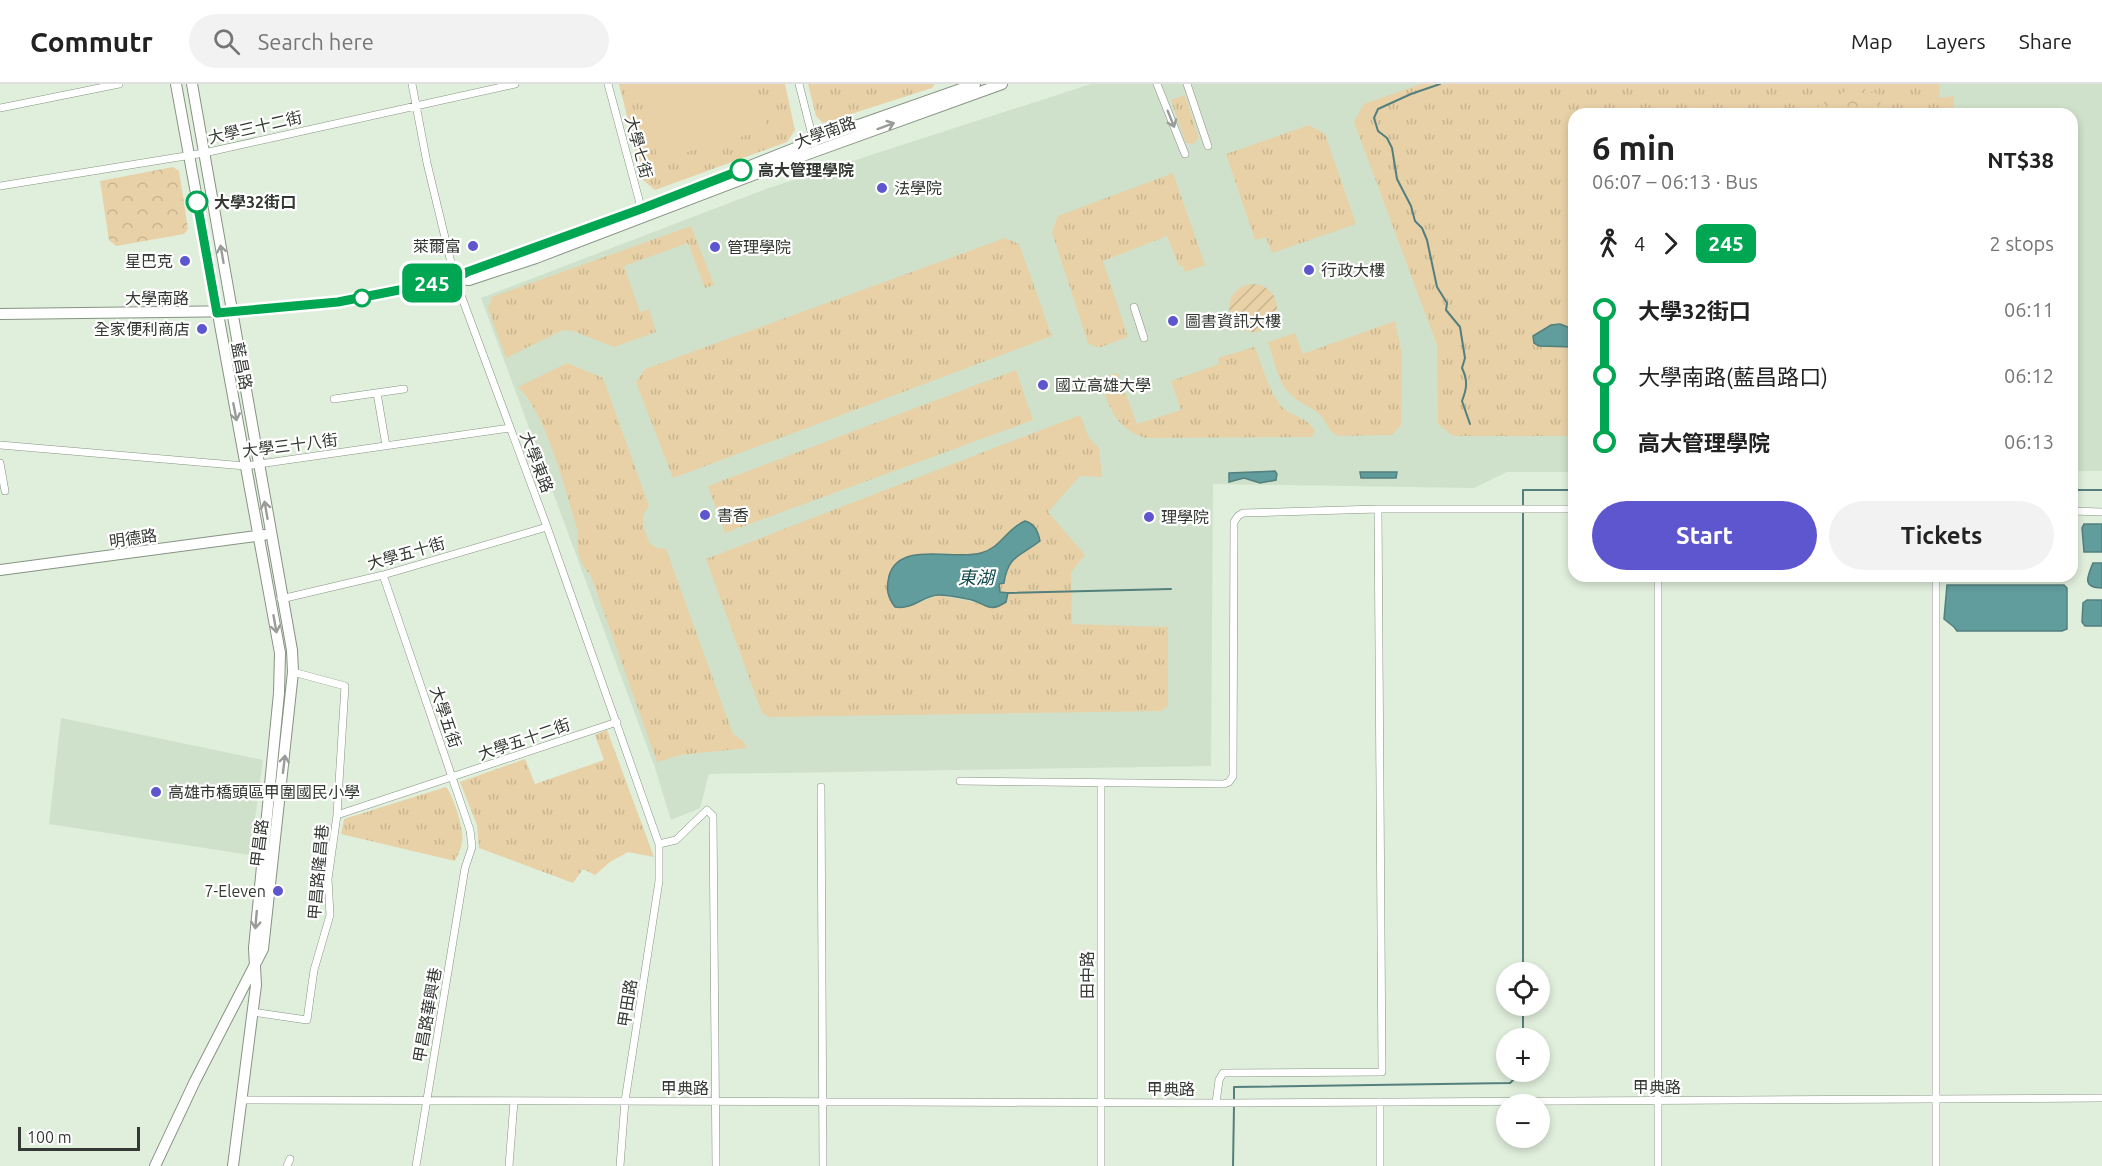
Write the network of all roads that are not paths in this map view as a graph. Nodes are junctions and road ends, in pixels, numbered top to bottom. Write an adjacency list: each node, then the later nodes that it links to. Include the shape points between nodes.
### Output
1 (119, 84): 14 (street)
2 (176, 84): 19 (street, 藍昌路)
3 (192, 84): 17 (street, 藍昌路)
4 (412, 84): 13 (street, 大學東路)
5 (515, 84): 13 (street, 大學三十二街)
6 (608, 84): 21 (street, 大學七街)
7 (800, 84): 15 (street)
8 (975, 84): 12 (street, 大學南路)
9 (1002, 84): 12 (street, 大學南路)
10 (1157, 84): 18 (street, one-way to 18)
11 (1187, 84): 16 (street)
12 (952, 92): 15 (street, 大學南路)
13 (416, 106): 17 (street, 大學三十二街); 22 (street, 大學東路)
14 (0, 108)
15 (815, 146): 21 (street, 大學南路)
16 (1208, 146)
17 (204, 153): 19 (street, 大學三十二街); 24 (street, 藍昌路, one-way to 17)
18 (1185, 154)
19 (189, 155): 20 (street, 大學三十二街); 25 (street, 藍昌路)
20 (0, 186)
21 (642, 213): 22 (street, 大學南路, via 536,258 469,280)
22 (455, 279): 24 (street, 大學南路, via 338,302); 31 (street, 大學東路)
23 (1134, 307): 27 (street)
24 (231, 312): 25 (street, 大學南路); 35 (street, 藍昌路)
25 (217, 313): 26 (street, 大學南路); 36 (street, 藍昌路, one-way to 36)
26 (0, 314)
27 (1144, 338)
28 (404, 389): 29 (street)
29 (377, 393): 30 (street); 33 (street)
30 (334, 399)
31 (510, 428): 33 (street, 大學三十八街); 42 (street, 大學東路)
32 (0, 445): 36 (street, 大學三十八街)
33 (386, 446): 35 (street, 大學三十八街)
34 (0, 463): 37 (street)
35 (259, 465): 36 (street, 大學三十八街); 43 (street, 藍昌路, one-way to 35)
36 (245, 466): 44 (street, 藍昌路)
37 (5, 491)
38 (1378, 509): 39 (street); 57 (street, via 1238,516 1234,522 1233,776 1224,784); 75 (street, via 1382,1072 1223,1073)
39 (1568, 509)
40 (2078, 511): 41 (street)
41 (2102, 512)
42 (548, 527): 46 (street, 大學五十街); 54 (street, 大學東路)
43 (270, 534): 44 (street, 明德路); 49 (street, 藍昌路)
44 (258, 536): 45 (street, 明德路); 50 (street, 藍昌路)
45 (0, 570)
46 (383, 575): 49 (street, 大學五十街); 55 (street, 大學五街)
47 (1658, 582): 71 (street)
48 (1936, 582): 65 (street)
49 (283, 599): 50 (street, 大學五十街); 51 (street, 藍昌路)
50 (270, 601): 52 (street, 藍昌路, one-way to 52)
51 (292, 650): 53 (street, 甲昌路)
52 (280, 653): 62 (street, 甲昌路, one-way to 62, via 254,948)
53 (293, 672): 59 (street, 甲昌路隆昌巷, via 345,686); 62 (street, 甲昌路, one-way to 53, via 263,949)
54 (617, 722): 55 (street, 大學五十二街); 60 (street, 大學東路)
55 (453, 778): 59 (street, 大學五十二街); 61 (street, 大學五街, via 470,830 472,847)
56 (960, 782): 57 (street)
57 (1101, 783): 74 (street, 田中路)
58 (821, 787): 72 (street)
59 (337, 815): 63 (street, 甲昌路隆昌巷, via 328,879 330,915 314,970 307,1020)
60 (659, 844): 69 (street, 甲田路, via 659,881); 70 (street, via 676,840 707,810 712,813)
61 (465, 868): 67 (street, 甲昌路華興巷)
62 (256, 966): 63 (street, 甲昌路); 76 (street)
63 (252, 1012): 66 (street, 甲昌路)
64 (2102, 1098): 65 (street, 甲典路)
65 (1936, 1099): 71 (street, 甲典路); 86 (street)
66 (241, 1100): 67 (street, 甲典路); 77 (street, 甲昌路)
67 (426, 1101): 68 (street, 甲典路); 78 (street, 甲昌路華興巷)
68 (514, 1101): 69 (street, 甲典路); 79 (street)
69 (625, 1101): 70 (street, 甲典路); 80 (street, 甲田路)
70 (716, 1101): 72 (street, 甲典路); 81 (street)
71 (1658, 1101): 73 (street, 甲典路); 85 (street)
72 (823, 1102): 74 (street, 甲典路); 82 (street)
73 (1380, 1102): 75 (street, 甲典路); 84 (street)
74 (1101, 1103): 75 (street, 甲典路); 83 (street, 田中路)
75 (1218, 1103)
76 (155, 1166)
77 (232, 1166)
78 (416, 1166)
79 (509, 1166)
80 (620, 1166)
81 (716, 1166)
82 (823, 1166)
83 (1101, 1166)
84 (1380, 1166)
85 (1658, 1166)
86 (1936, 1166)

